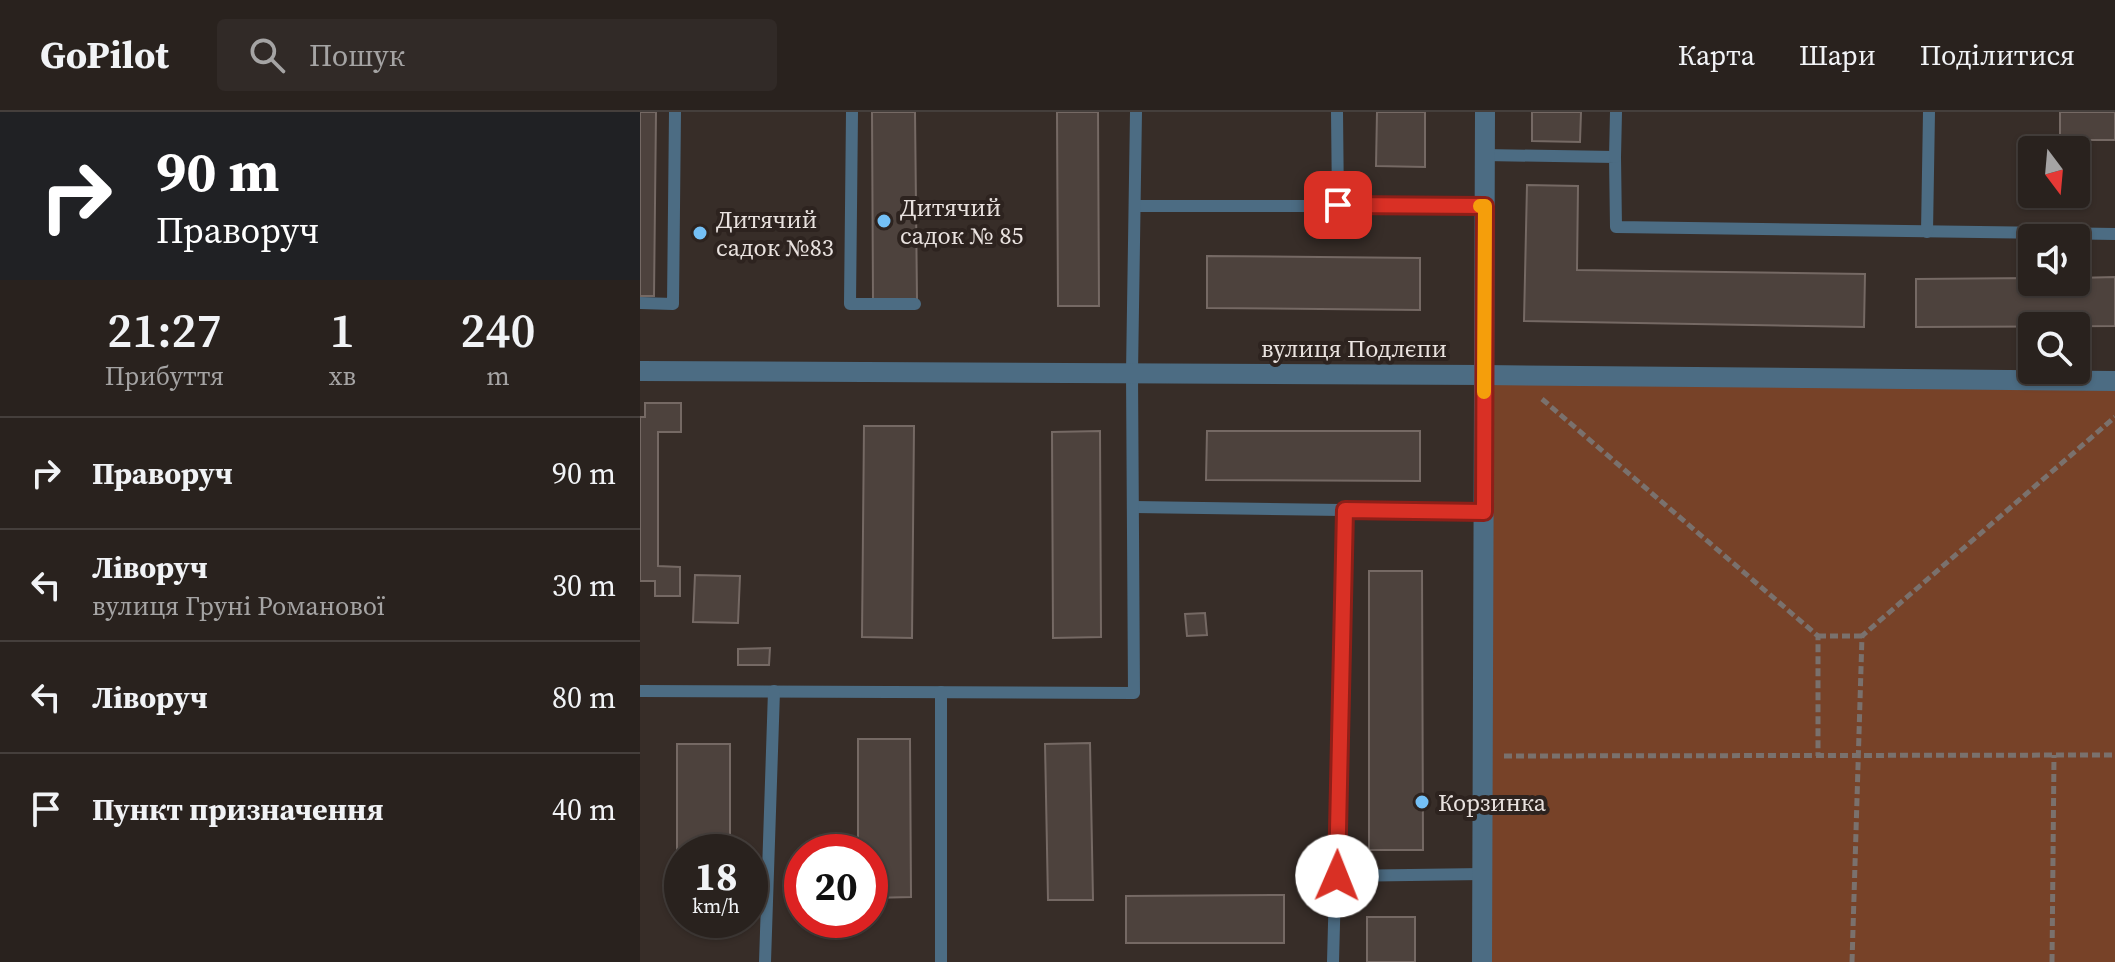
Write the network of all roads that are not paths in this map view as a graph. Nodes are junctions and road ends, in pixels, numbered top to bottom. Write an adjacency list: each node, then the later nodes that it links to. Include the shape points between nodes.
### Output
1 (675, 112): 15 (lane, via 673,304)
2 (852, 112): 16 (lane, via 850,304)
3 (1136, 112): 11 (lane)
4 (1337, 112): 10 (lane)
5 (1485, 112): 8 (street)
6 (1616, 112): 9 (lane)
7 (1929, 112): 13 (lane)
8 (1485, 155): 9 (lane); 12 (street)
9 (1615, 157): 13 (lane, via 1616,227)
10 (1338, 205): 11 (lane); 12 (lane)
11 (1135, 206): 18 (lane)
12 (1485, 206): 19 (street)
13 (1927, 232): 14 (lane)
14 (2115, 234)
15 (640, 303)
16 (915, 304)
17 (640, 371): 18 (street, вулиця Подлєпи)
18 (1132, 373): 19 (street, вулиця Подлєпи); 21 (lane)
19 (1484, 375): 20 (street, вулиця Подлєпи); 23 (street)
20 (2115, 381)
21 (1134, 507): 22 (lane); 26 (lane, via 1134,693)
22 (1345, 510): 23 (lane); 28 (lane)
23 (1484, 512): 27 (street)
24 (640, 691): 25 (lane)
25 (774, 691): 26 (lane); 29 (lane)
26 (941, 692): 30 (lane)
27 (1483, 874): 28 (lane); 32 (street)
28 (1337, 876): 31 (lane)
29 (765, 962)
30 (941, 962)
31 (1333, 962)
32 (1482, 962)

